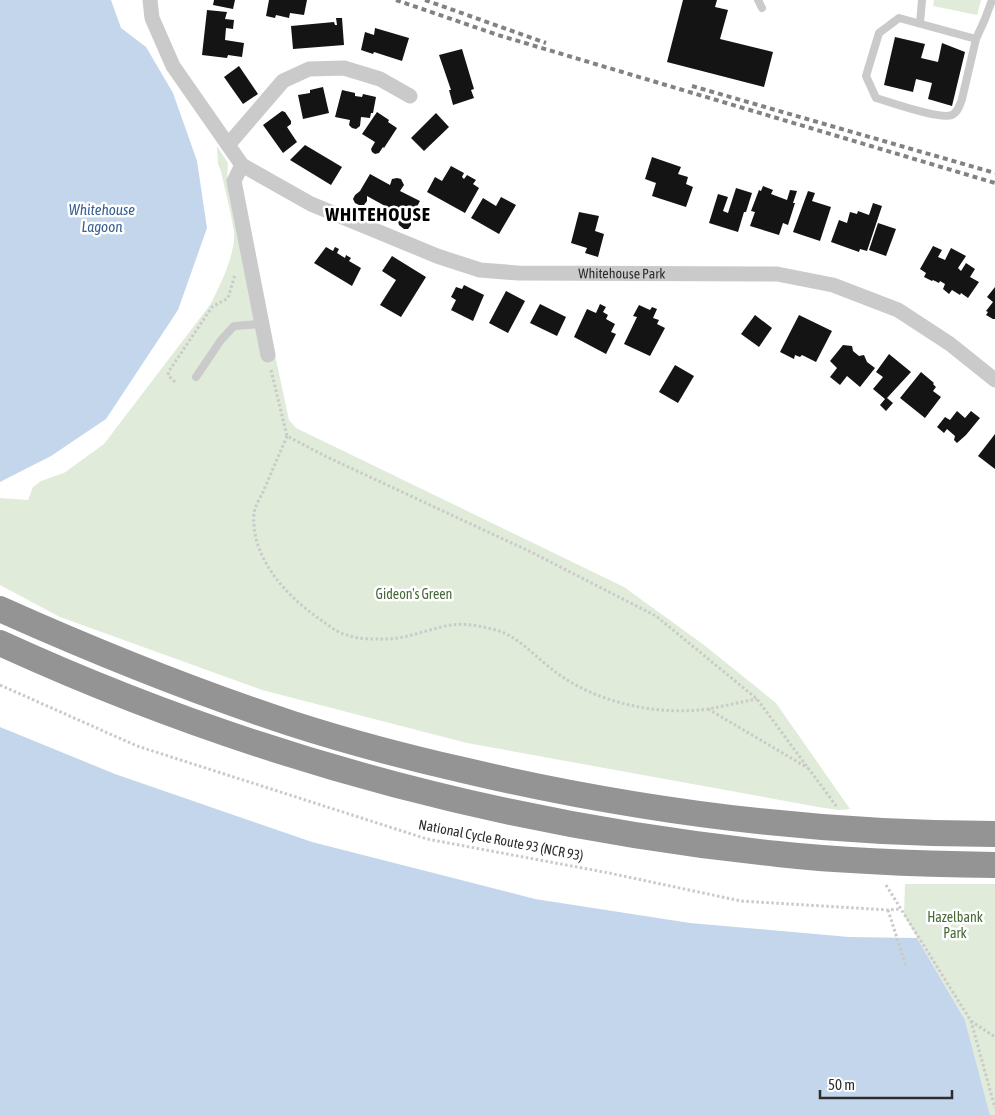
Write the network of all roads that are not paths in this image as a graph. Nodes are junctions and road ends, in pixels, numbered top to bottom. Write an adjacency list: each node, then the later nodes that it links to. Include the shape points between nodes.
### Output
1 (150, 0): 9 (street, via 152,18 173,66)
2 (758, 0): 5 (lane)
3 (922, 0): 6 (lane)
4 (992, 0): 7 (lane)
5 (762, 8)
6 (920, 22): 7 (lane); 7 (lane, via 899,18 879,33 866,76 876,98 941,116 954,114 962,99)
7 (976, 39)
8 (410, 96): 9 (street, via 380,79 344,68 309,69 283,81)
9 (228, 145): 10 (street)
10 (242, 165): 11 (street, via 234,181); 14 (street, Whitehouse Park, via 311,204 437,256 480,270 777,274 833,285 898,310 950,344)
11 (260, 324): 12 (street); 13 (lane, via 234,326)
12 (268, 355)
13 (196, 378)
14 (995, 380)
15 (0, 609): 17 (highway, via 145,671 295,724 405,756 528,785 595,798 766,822 887,831)
16 (0, 643): 18 (highway, via 136,701 287,754 411,790 525,816 617,833 781,855)
17 (995, 834)
18 (995, 865)

